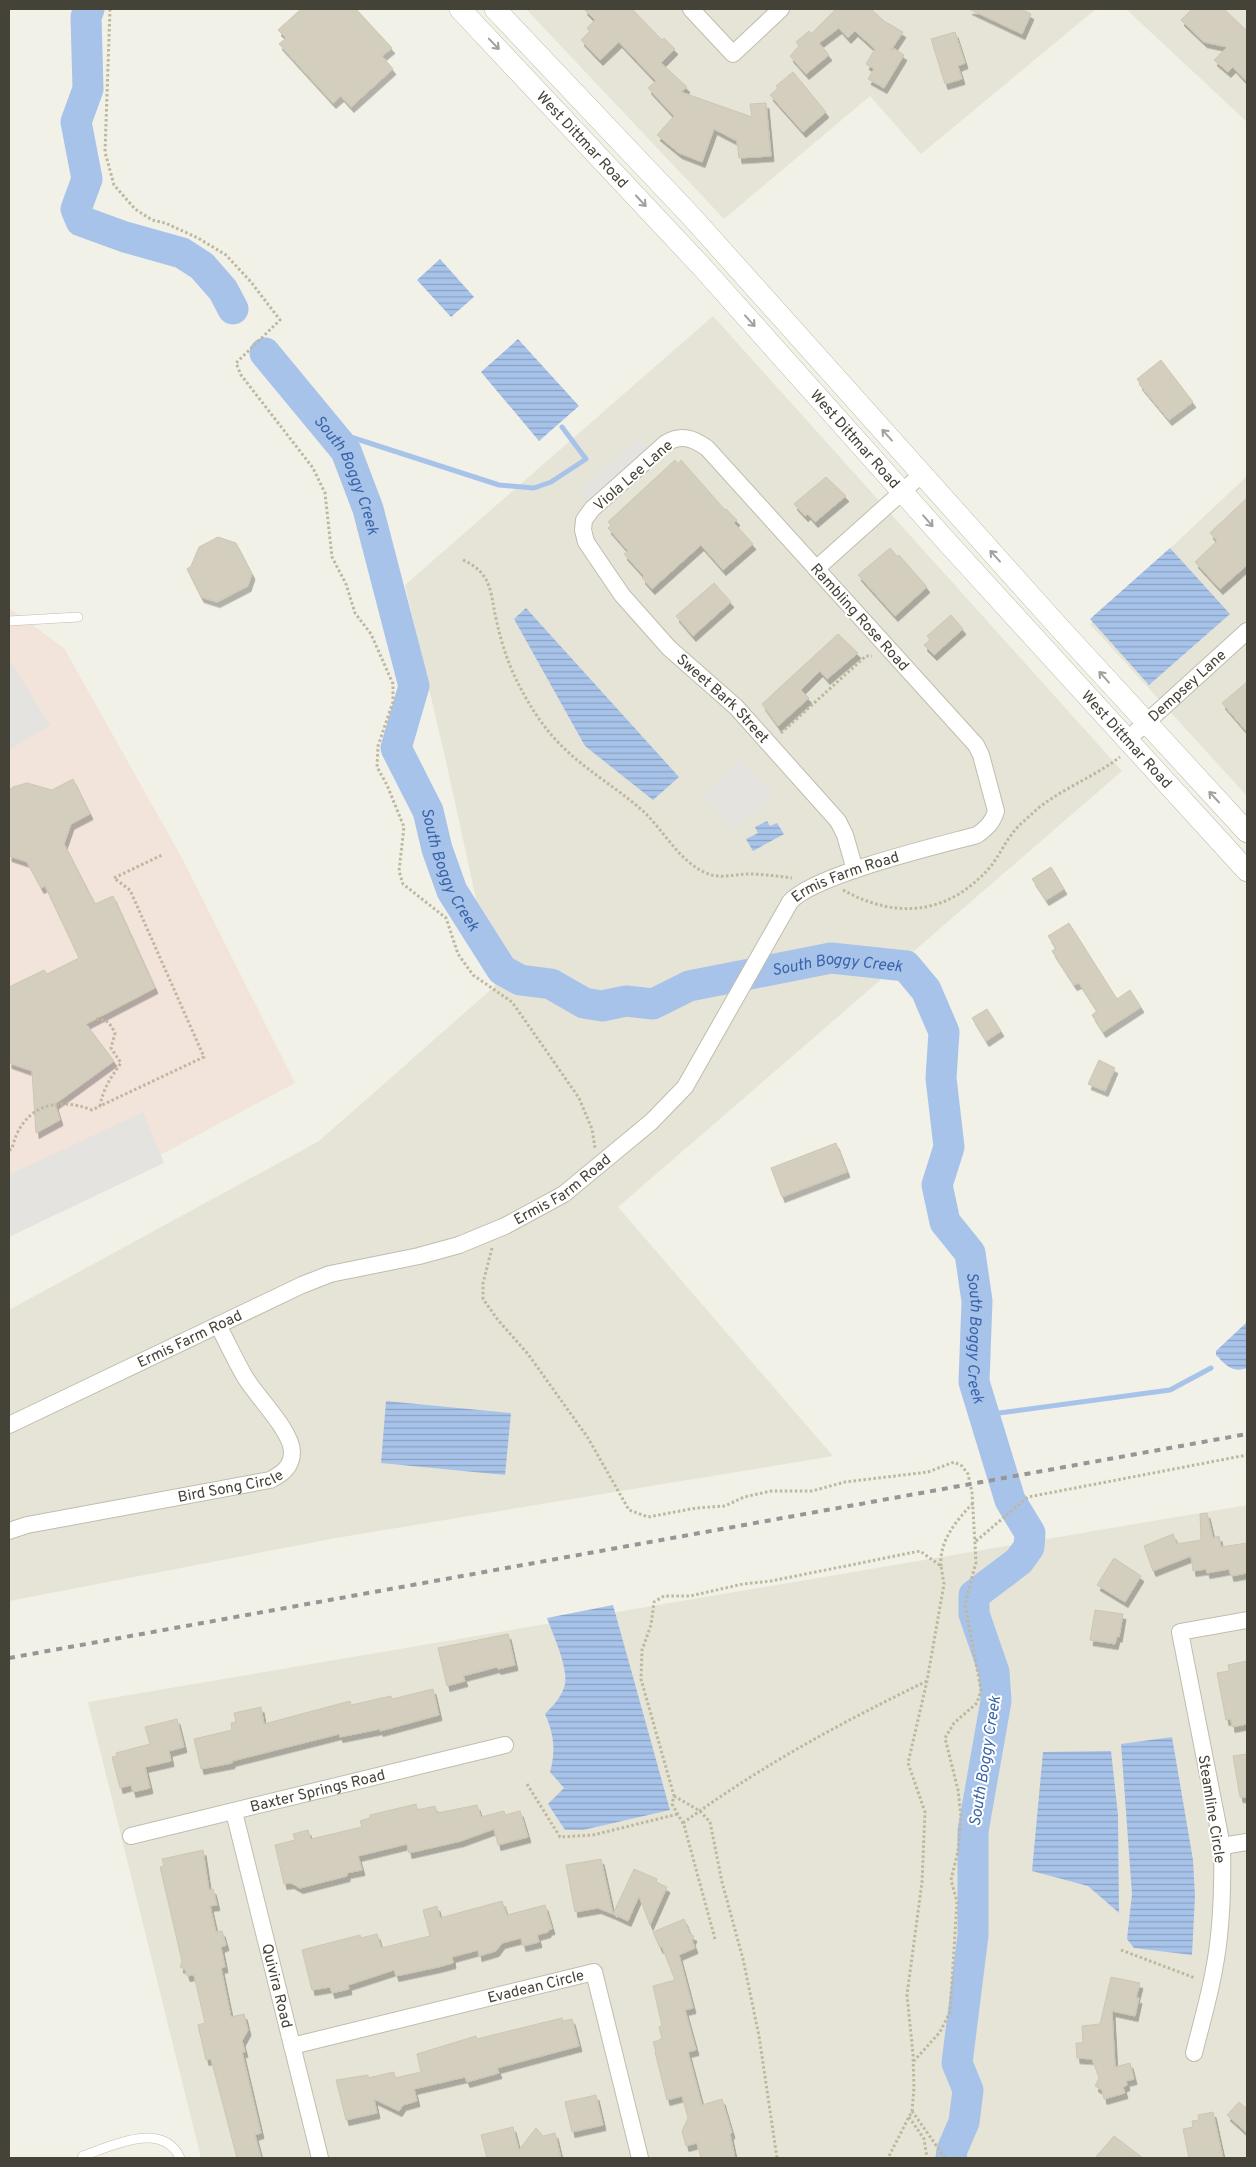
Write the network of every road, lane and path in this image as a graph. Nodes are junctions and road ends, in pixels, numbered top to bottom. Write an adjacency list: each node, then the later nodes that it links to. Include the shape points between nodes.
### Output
1 (110, 9): 28 (path, via 105,152 114,186 135,209 152,220 198,238 226,255 280,320 236,363 241,375 313,468 325,493 332,557 346,584 355,613 371,634 393,684 393,702 378,746 377,767 388,785 404,827 399,871 403,884 446,918 458,954 474,975 512,1002 579,1098 592,1129 595,1151)
2 (460, 9): 8 (street, West Dittmar Road, one-way to 8, via 676,239)
3 (495, 9): 7 (street, West Dittmar Road, one-way to 3, via 691,216)
4 (691, 9): 5 (street, via 734,54)
5 (781, 9)
6 (696, 440): 9 (street, Viola Lee Lane, via 674,438 666,443 592,509 584,520); 11 (street, Rambling Rose Road, via 707,448)
7 (922, 474): 8 (street); 16 (street, West Dittmar Road, one-way to 7)
8 (903, 491): 11 (street); 18 (street, West Dittmar Road, one-way to 18)
9 (583, 530): 22 (street, Sweet Bark Street, via 586,542 644,620 669,648 736,707 838,821)
10 (464, 560): 24 (path, via 473,564 491,590 496,622 514,676 539,719 568,753 644,812 682,854 704,872 712,876 754,874)
11 (816, 568): 19 (street, Rambling Rose Road, via 976,745)
12 (78, 617): 13 (lane)
13 (9, 621)
14 (1247, 631): 16 (street, Dempsey Lane)
15 (875, 654): 17 (path, via 866,656)
16 (1146, 723): 18 (street, Dempsey Lane); 20 (street, West Dittmar Road, one-way to 16)
17 (777, 737)
18 (1127, 740): 23 (street, West Dittmar Road)
19 (996, 811): 22 (street, Ermis Farm Road, via 994,820 977,835)
20 (1247, 832)
21 (162, 855): 26 (path, via 114,878 130,890 204,1057)
22 (856, 870): 28 (street, Ermis Farm Road, via 797,894 685,1087 671,1103)
23 (1247, 871)
24 (792, 878)
25 (96, 1019): 26 (path, via 110,1023 115,1032 111,1048 121,1063 102,1094)
26 (100, 1106): 27 (path, via 92,1110 77,1104 47,1106 22,1123)
27 (9, 1150)
28 (592, 1170): 30 (street, Ermis Farm Road, via 564,1194 506,1226 419,1256 330,1274)
29 (499, 1243): 33 (path, via 491,1249 483,1282 483,1298 588,1438 629,1510 648,1517 725,1506 744,1497 770,1492 812,1491 845,1482 928,1472 954,1462 968,1474)
30 (218, 1325): 31 (street, Ermis Farm Road); 34 (street, Bird Song Circle, via 245,1378 288,1436 292,1451 290,1464 281,1475 270,1480)
31 (9, 1425)
32 (1247, 1455): 35 (path, via 1028,1497)
33 (973, 1504): 35 (path); 36 (path, via 950,1533 940,1552)
34 (9, 1530)
35 (976, 1541): 54 (path, via 976,1562 965,1605 981,1690 977,1703 954,1723 945,1738 961,1817 951,1880 957,1902 950,2012 940,2032)
36 (941, 1566): 38 (path, via 944,1584); 41 (path, via 920,1552 697,1595 664,1596 654,1602 642,1650 641,1679)
37 (1247, 1620): 48 (street, Steamline Circle, via 1180,1632)
38 (927, 1681): 42 (path, via 874,1706 747,1778); 54 (path, via 908,1763 925,1812 922,1882 907,1995)
39 (505, 1745): 43 (street, Baxter Springs Road)
40 (527, 1784): 44 (path, via 560,1837 593,1835)
41 (674, 1796): 42 (path); 44 (path, via 672,1804)
42 (700, 1810): 45 (path); 61 (path, via 710,1822 743,1959 759,2036)
43 (234, 1812): 46 (street, Baxter Springs Road); 52 (street, Quivira Road)
44 (678, 1814): 45 (path)
45 (683, 1823): 49 (path)
46 (131, 1836)
47 (1247, 1842): 48 (street)
48 (1222, 1846): 53 (street, Steamline Circle, via 1219,1933 1209,1997)
49 (715, 1939)
50 (1121, 1950): 51 (path)
51 (1195, 1978)
52 (292, 2046): 59 (street, Quivira Road); 60 (street, Evadean Circle, via 594,1972)
53 (1194, 2053)
54 (914, 2061): 55 (path)
55 (912, 2111): 56 (path); 64 (path)
56 (909, 2117): 62 (path); 63 (path, via 924,2139)
57 (82, 2158): 58 (lane, via 126,2140 154,2137 176,2149)
58 (180, 2158)
59 (320, 2158)
60 (640, 2158)
61 (777, 2158)
62 (888, 2158)
63 (927, 2158)
64 (945, 2158)

